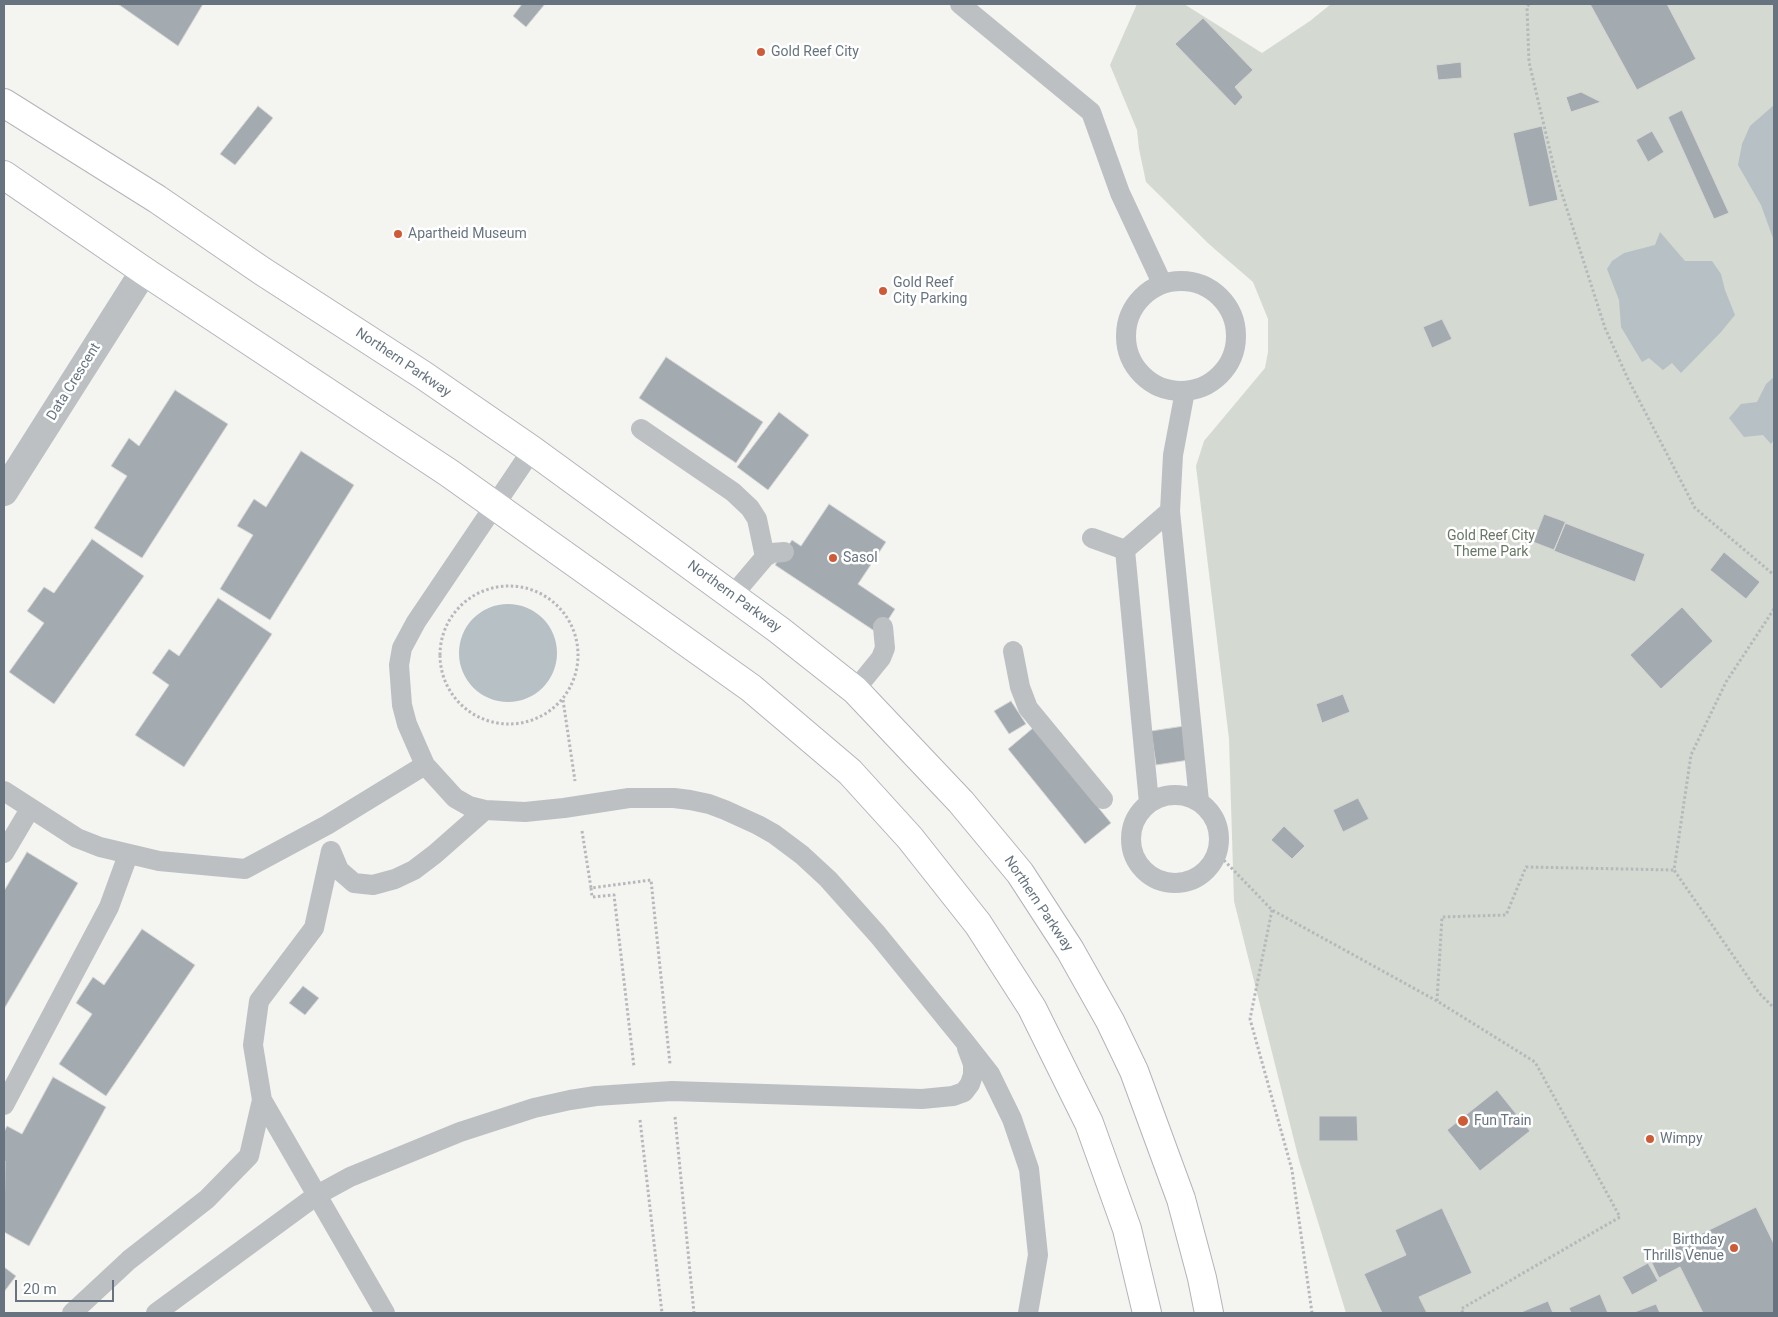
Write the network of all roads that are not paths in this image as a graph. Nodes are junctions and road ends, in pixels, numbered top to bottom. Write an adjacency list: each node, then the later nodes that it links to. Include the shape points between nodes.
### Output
1 (960, 4): 5 (lane, via 1091,112 1120,193)
2 (4, 103): 8 (main road, Northern Parkway, via 157,199)
3 (4, 175): 4 (main road)
4 (144, 271): 9 (street, Data Crescent); 10 (main road)
5 (1162, 283): 6 (lane, via 1145,293 1134,306 1127,322 1126,340 1130,357 1139,372 1168,390); 6 (lane, via 1198,283 1214,292 1227,306 1234,324 1236,342 1230,360 1219,375 1204,386)
6 (1185, 391): 11 (lane, via 1173,455)
7 (641, 429): 14 (lane, via 733,492 757,519 774,554)
8 (532, 450): 10 (lane); 14 (main road, Northern Parkway)
9 (4, 492)
10 (495, 506): 18 (lane, via 416,622 402,648 399,665 402,705); 35 (main road, via 751,688 850,772 910,838 978,924 1032,1008 1089,1123 1127,1229)
11 (1170, 511): 13 (lane); 21 (lane)
12 (1092, 538): 13 (lane)
13 (1125, 550): 22 (lane)
14 (732, 596): 17 (main road, Northern Parkway)
15 (883, 627): 17 (lane, via 883,653)
16 (1013, 652): 20 (lane, via 1028,708)
17 (855, 690): 36 (main road, Northern Parkway, via 961,802 1020,873 1075,958 1138,1080 1181,1199)
18 (425, 765): 24 (lane, via 455,798); 26 (lane, via 328,825 245,868 159,861)
19 (4, 792): 23 (lane)
20 (1103, 799)
21 (1199, 801): 22 (lane, via 1171,794); 22 (lane, via 1210,811 1216,824 1219,838 1217,853 1200,876 1172,883 1158,880 1145,872 1131,846 1136,818)
22 (1149, 803)
23 (30, 809): 25 (lane); 26 (lane, via 77,838)
24 (484, 810): 27 (lane, via 525,812 629,798 674,798 709,804 750,821 790,844 828,879 878,935); 28 (lane, via 414,870 373,886 354,883 340,870 331,851 314,928 259,1002 253,1046)
25 (4, 853)
26 (128, 855): 29 (lane, via 109,907)
27 (964, 1042): 30 (lane, via 973,1075 964,1092 953,1096 922,1099 672,1091 570,1100 460,1132 350,1177); 34 (lane, via 990,1074 1012,1119 1029,1169 1038,1255)
28 (262, 1100): 30 (lane); 31 (lane, via 249,1156 207,1199 129,1260)
29 (4, 1105)
30 (317, 1195): 32 (lane); 33 (lane)
31 (72, 1313)
32 (156, 1313)
33 (385, 1313)
34 (1028, 1313)
35 (1147, 1313)
36 (1209, 1313)

